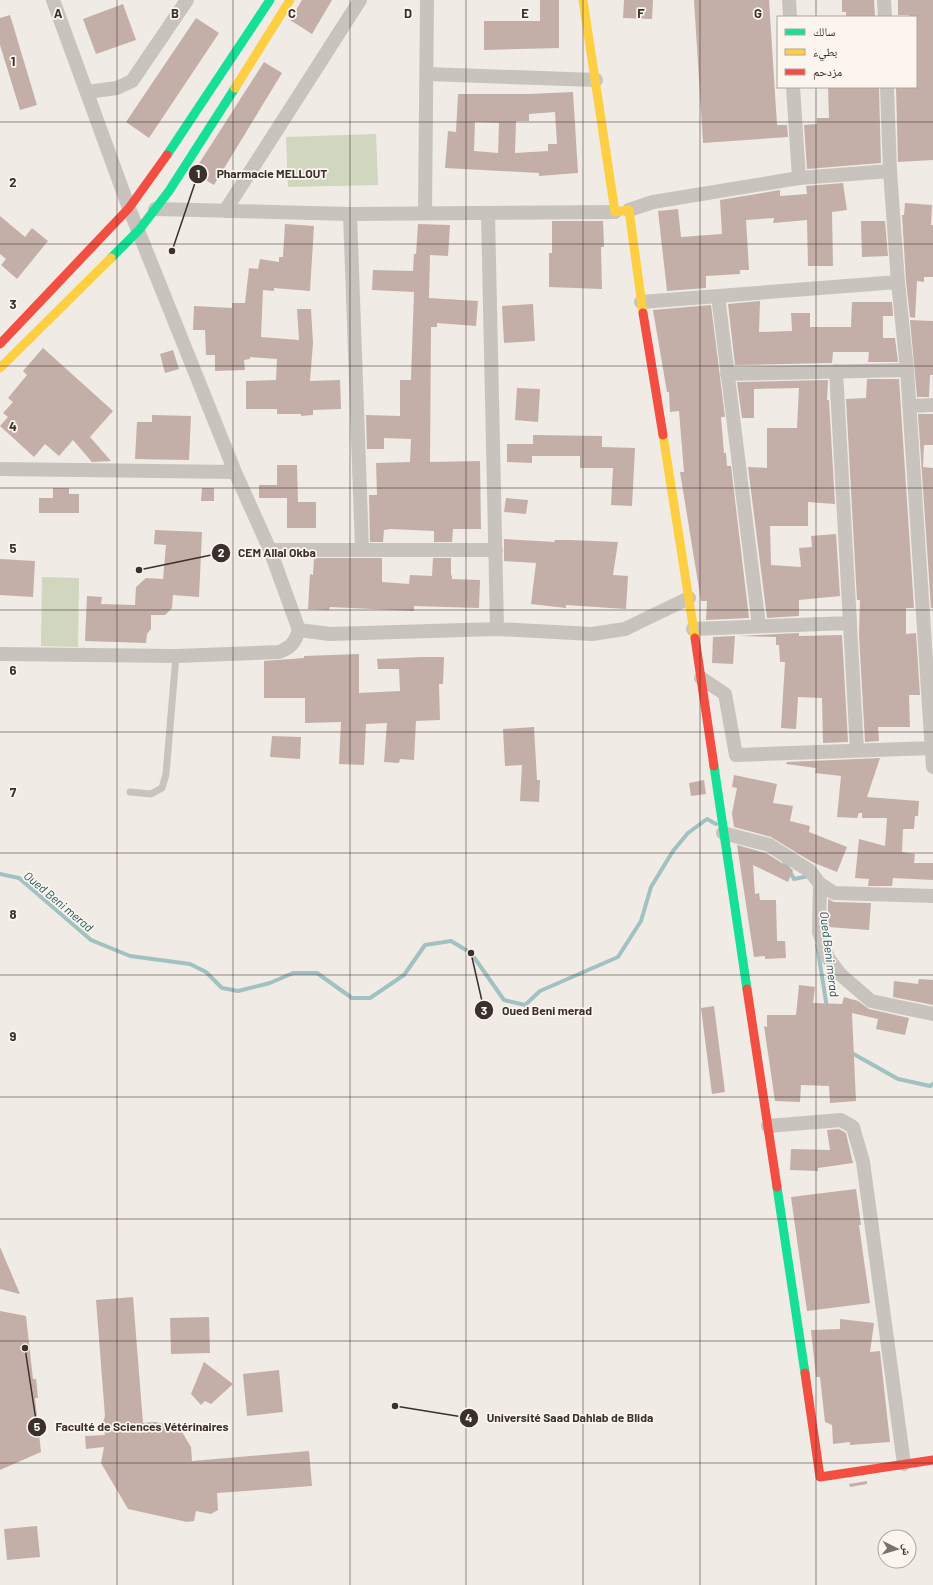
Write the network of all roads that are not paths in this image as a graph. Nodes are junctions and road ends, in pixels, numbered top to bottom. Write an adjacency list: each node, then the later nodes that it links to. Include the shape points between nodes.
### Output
1 (53, 0): 16 (street)
2 (187, 0): 16 (street, via 132,81 117,88)
3 (270, 0): 19 (street, via 177,142)
4 (290, 0): 20 (street)
5 (360, 0): 22 (street)
6 (427, 0): 12 (street)
7 (583, 0): 13 (street)
8 (789, 0): 10 (street)
9 (884, 0): 11 (street)
10 (790, 16)
11 (885, 16)
12 (427, 74): 13 (street); 23 (street)
13 (596, 80): 24 (street)
14 (793, 88): 18 (street)
15 (887, 88): 17 (street)
16 (87, 92): 19 (street)
17 (890, 171): 18 (street); 28 (street)
18 (799, 178): 21 (street, via 653,202)
19 (130, 208): 27 (street); 31 (street)
20 (155, 209): 22 (street); 27 (street)
21 (629, 210): 24 (street); 30 (street)
22 (225, 211): 25 (street)
23 (425, 212): 25 (street); 26 (street)
24 (615, 212): 26 (street)
25 (350, 214): 40 (street)
26 (488, 214): 42 (street)
27 (139, 230): 32 (street); 39 (street)
28 (898, 282): 29 (street); 33 (street)
29 (718, 296): 30 (street); 35 (street)
30 (641, 302): 43 (street)
31 (0, 344)
32 (0, 368)
33 (907, 370): 34 (street); 37 (street)
34 (836, 371): 35 (street); 44 (street)
35 (727, 374): 45 (street)
36 (933, 405): 37 (street)
37 (909, 406): 52 (street)
38 (0, 469): 39 (street)
39 (235, 472): 41 (street)
40 (362, 549): 41 (street); 42 (street)
41 (270, 550): 48 (street)
42 (496, 550): 46 (street)
43 (689, 598): 46 (street, via 625,629 592,634); 47 (street)
44 (850, 623): 45 (street); 53 (street)
45 (758, 626): 47 (street)
46 (497, 629): 48 (street, via 330,634)
47 (693, 629): 51 (street)
48 (299, 630): 50 (street, via 294,644 280,652)
49 (0, 654): 50 (street)
50 (176, 656): 55 (lane, via 166,774 162,788 151,794)
51 (701, 678): 53 (street, via 725,694 736,755); 56 (street)
52 (932, 748): 53 (street); 54 (street)
53 (857, 750)
54 (933, 767)
55 (130, 792)
56 (723, 833): 57 (street, via 769,845 810,871); 60 (street)
57 (820, 884): 58 (street, via 834,893); 59 (street, via 819,932 828,958 841,976 871,1001)
58 (933, 896)
59 (933, 1014)
60 (768, 1126): 62 (street, via 841,1120 853,1126 863,1162); 62 (street, via 820,1477)
61 (933, 1460): 62 (street)
62 (904, 1464)

